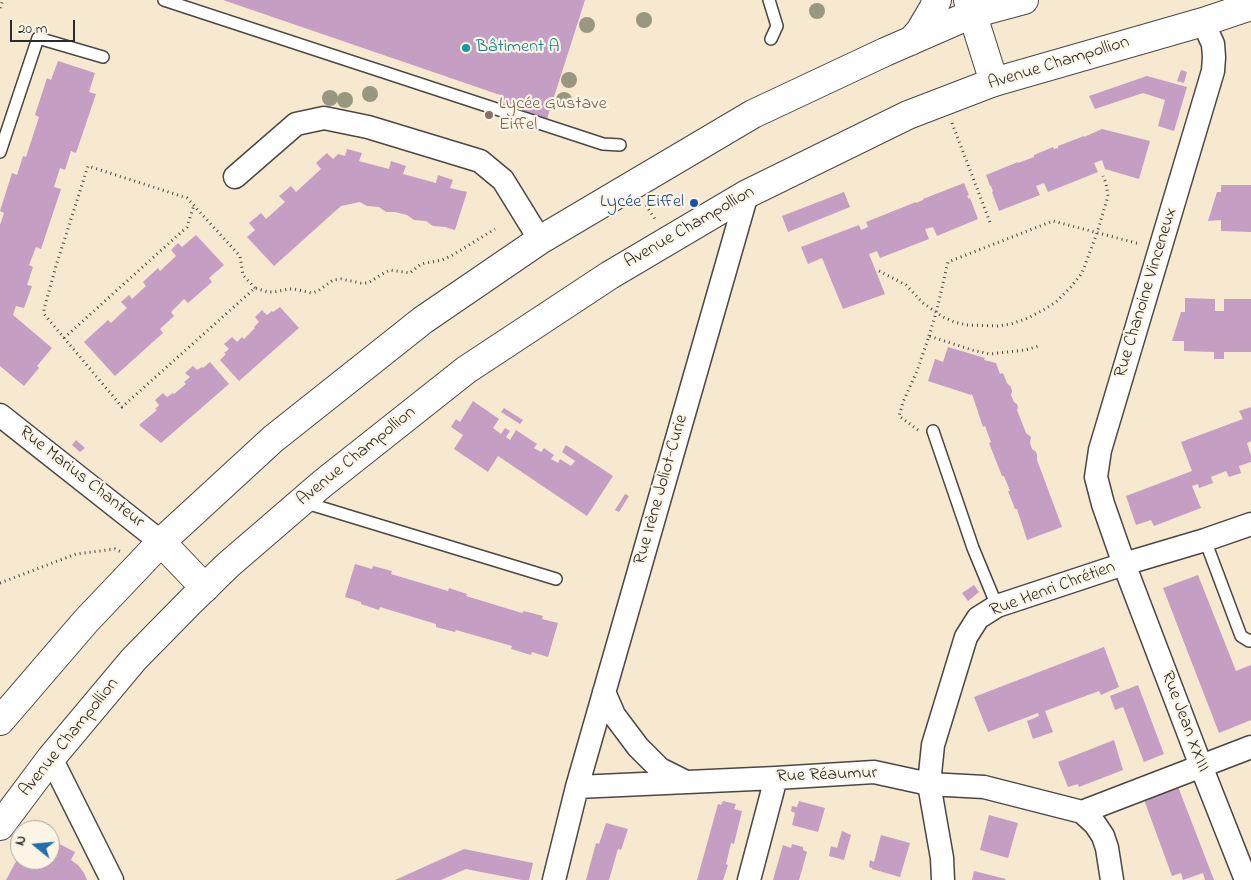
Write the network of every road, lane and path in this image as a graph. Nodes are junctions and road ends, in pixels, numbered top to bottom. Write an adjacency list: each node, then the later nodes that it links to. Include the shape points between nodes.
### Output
1 (3, 0): 8 (path)
2 (164, 0): 15 (lane, via 603,144)
3 (769, 0): 10 (lane, via 777,26)
4 (937, 0): 11 (main road)
5 (1024, 0): 7 (main road)
6 (1251, 6): 9 (main road, Avenue Champollion)
7 (970, 7): 11 (main road); 13 (main road)
8 (0, 8)
9 (1203, 22): 13 (main road, Avenue Champollion); 27 (street, Rue Chanoine Vinceneux, via 1213,44 1213,71)
10 (771, 39)
11 (910, 42): 19 (main road, via 753,114)
12 (103, 57): 16 (lane, via 38,38)
13 (994, 82): 14 (main road, Avenue Champollion)
14 (943, 101): 20 (main road, Avenue Champollion); 22 (path)
15 (620, 145)
16 (0, 152)
17 (1103, 176): 24 (path, via 1108,196)
18 (236, 177): 25 (street, via 296,124 324,118 368,127 480,162 502,180)
19 (634, 184): 25 (main road); 26 (path)
20 (747, 194): 26 (main road, Avenue Champollion); 47 (street, Rue Irène Joliot-Curie)
21 (194, 205): 29 (path, via 240,256 243,275); 32 (path, via 187,227); 32 (path, via 187,198 88,166 44,309 44,314)
22 (991, 225)
23 (495, 229): 29 (path, via 451,256 422,264 410,273 390,270 368,283 333,280 312,293 289,289 268,292)
24 (1097, 232): 27 (path); 30 (path, via 1082,273 1046,309 1011,324 997,326 967,325); 30 (path, via 1053,220 948,262)
25 (540, 240): 39 (main road, via 423,320 273,439)
26 (668, 241): 36 (main road, Avenue Champollion, via 610,275 466,370)
27 (1160, 250): 41 (street, Rue Chanoine Vinceneux, via 1100,450 1096,477)
28 (879, 271): 30 (path, via 906,284)
29 (255, 288): 32 (path, via 122,406)
30 (936, 313): 31 (path)
31 (929, 336): 33 (path, via 990,354); 35 (path, via 899,416 921,432)
32 (64, 338)
33 (1039, 346)
34 (0, 415): 39 (street, Rue Marius Chanteur)
35 (933, 431): 45 (lane, via 973,548)
36 (301, 502): 42 (lane); 44 (main road, Avenue Champollion)
37 (1251, 524): 38 (street, Rue Henri Chrétien)
38 (1205, 540): 41 (street, Rue Henri Chrétien); 46 (lane, via 1241,636)
39 (161, 542): 40 (main road); 44 (main road)
40 (142, 561): 43 (path, via 115,549 76,554); 48 (main road)
41 (1124, 564): 45 (street, Rue Henri Chrétien); 51 (street, Rue Jean XXIII)
42 (556, 579)
43 (0, 583)
44 (204, 588): 50 (main road, Avenue Champollion, via 134,659)
45 (997, 606): 54 (street, Rue Henri Chrétien, via 978,618 966,637 933,745)
46 (1251, 640)
47 (604, 692): 53 (street, Rue Réaumur, via 614,716 638,747 660,770); 55 (street, Rue Irène Joliot-Curie)
48 (0, 721)
49 (1251, 747): 51 (street)
50 (51, 758): 57 (main road, Avenue Champollion); 58 (street)
51 (1201, 766): 56 (street); 63 (street, Rue Jean XXIII)
52 (776, 778): 53 (street, Rue Réaumur); 54 (street, Rue Réaumur, via 874,772); 60 (street)
53 (687, 782): 55 (street, Rue Réaumur)
54 (929, 784): 56 (street, Rue Réaumur, via 984,787); 61 (street)
55 (577, 787): 59 (street)
56 (1082, 812): 62 (street, via 1103,836)
57 (0, 826)
58 (112, 880)
59 (554, 880)
60 (749, 880)
61 (943, 880)
62 (1112, 880)
63 (1246, 880)

